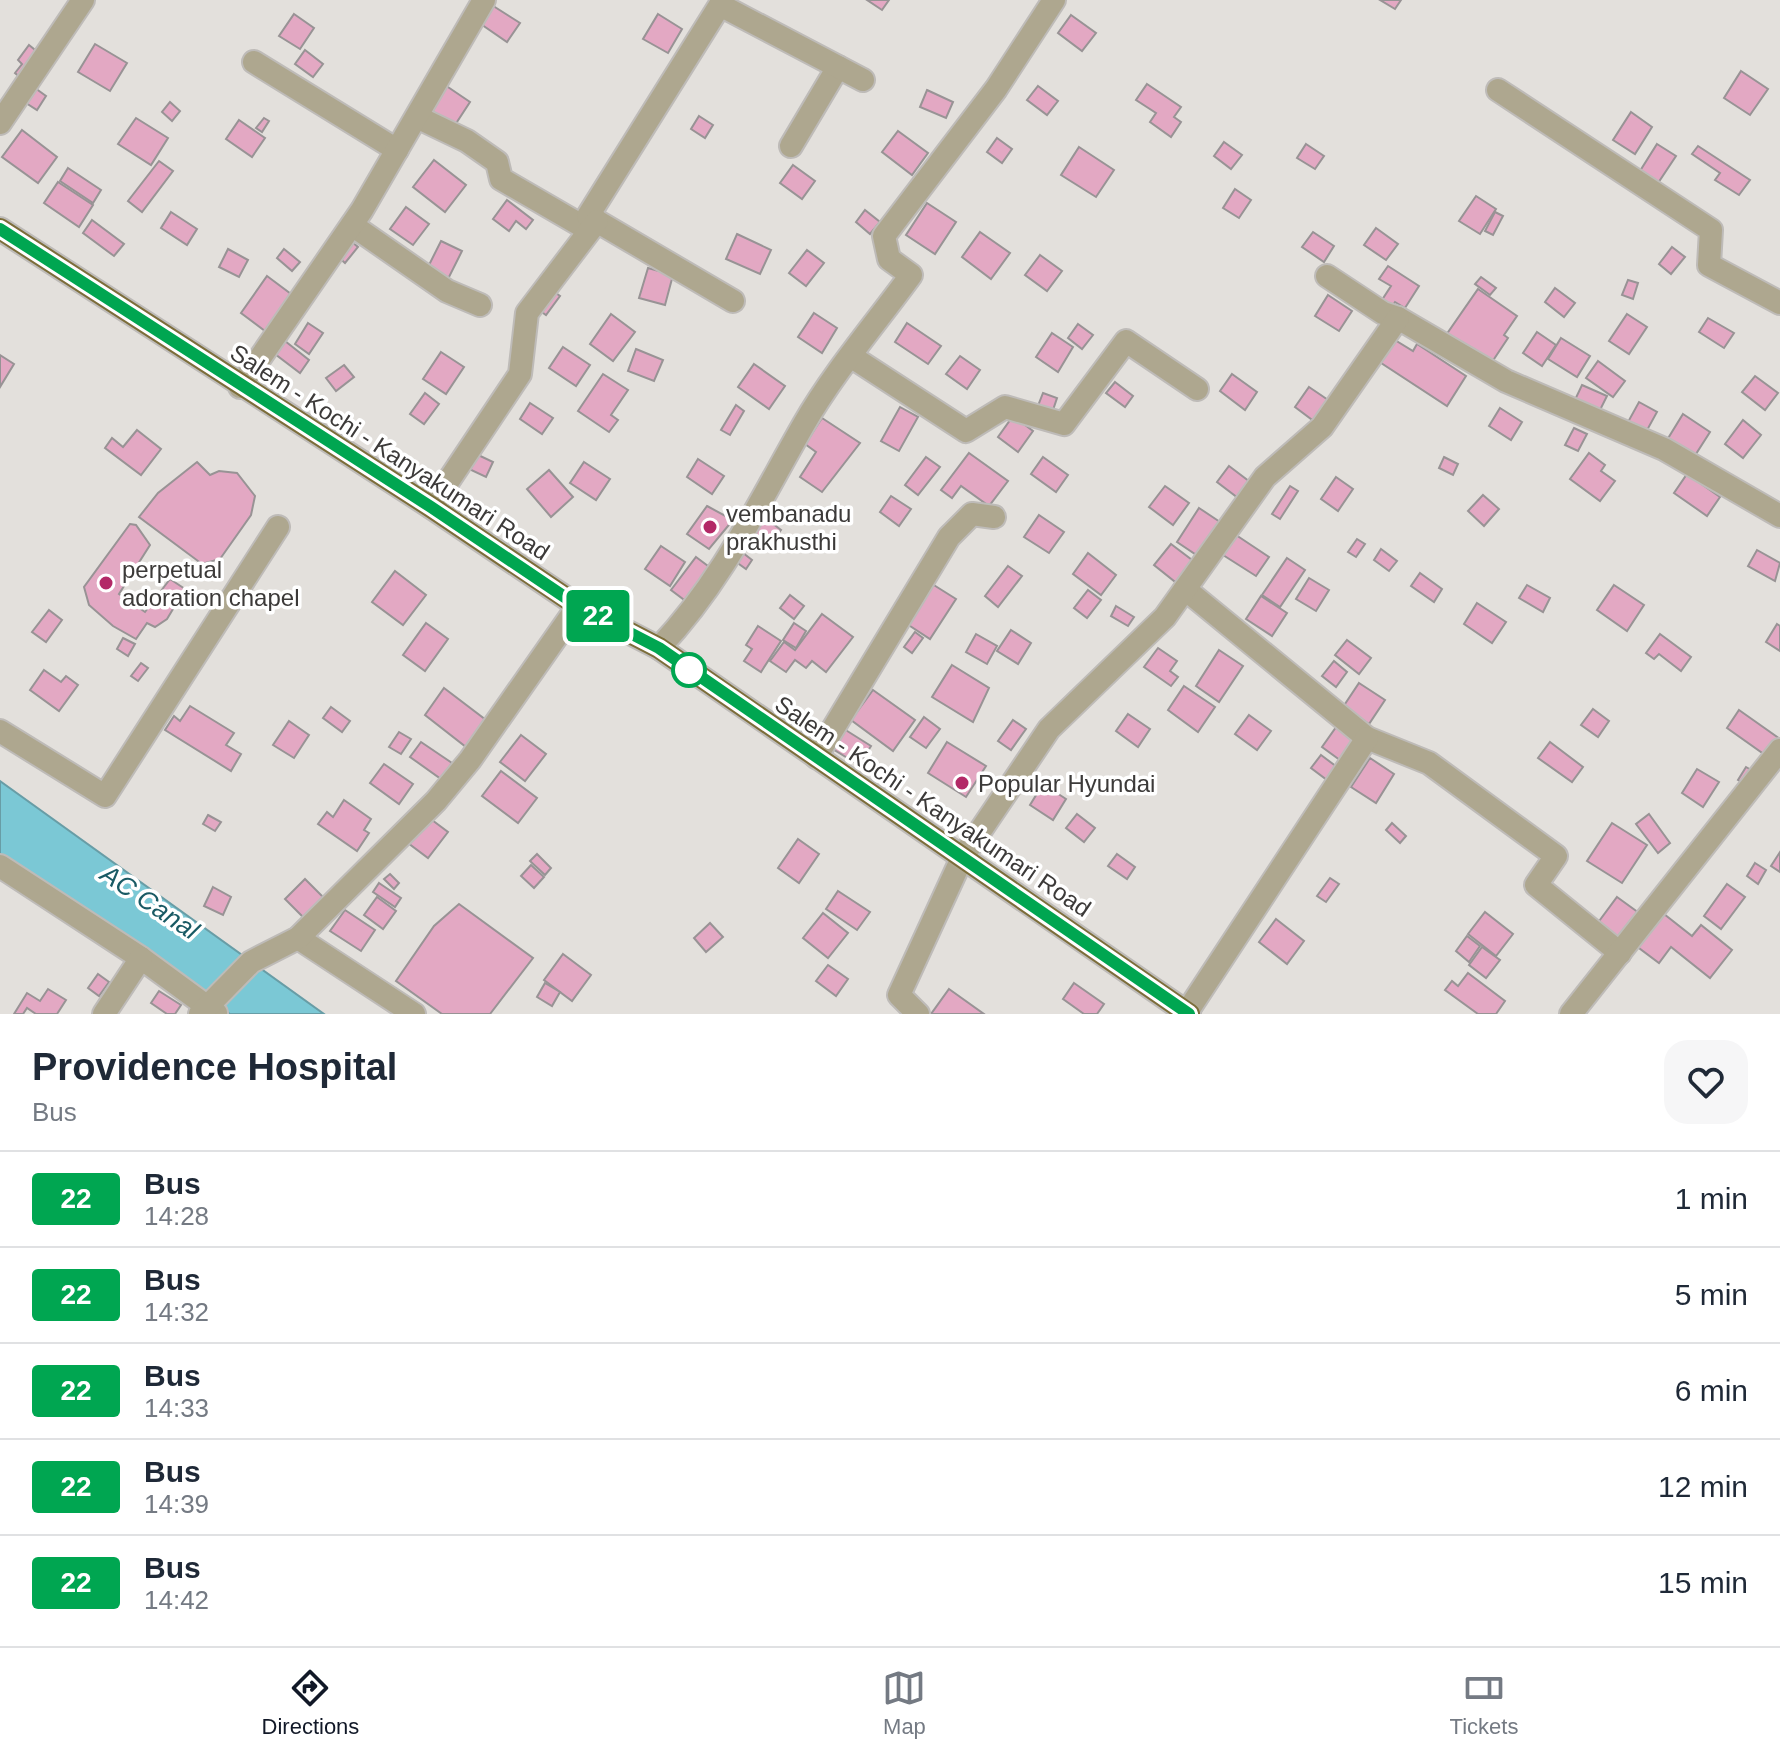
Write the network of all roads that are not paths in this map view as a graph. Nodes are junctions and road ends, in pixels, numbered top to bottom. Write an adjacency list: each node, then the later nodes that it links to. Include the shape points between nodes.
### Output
1 (83, 0): 10 (street)
2 (484, 0): 9 (street)
3 (1054, 0): 21 (street, via 996,89 884,236 889,259 911,275)
4 (722, 3): 6 (street); 14 (street, via 588,216)
5 (254, 62): 12 (street)
6 (838, 67): 7 (street); 11 (street)
7 (863, 80)
8 (1498, 90): 18 (street, via 1711,230 1709,265)
9 (417, 117): 12 (street); 14 (street, via 497,162 501,179)
10 (0, 123)
11 (791, 146)
12 (397, 150): 13 (street)
13 (352, 225): 19 (street, via 447,291); 22 (street)
14 (593, 226): 17 (street); 24 (street, via 527,313 520,374)
15 (0, 229): 22 (highway, Salem - Kochi - Kanyakumari Road)
16 (1327, 276): 20 (street)
17 (733, 301)
18 (1780, 303)
19 (480, 305)
20 (1398, 318): 25 (street, via 1506,381 1664,449); 28 (street, via 1322,427 1265,477)
21 (852, 357): 23 (street, via 966,431 1005,407 1064,424 1126,341); 30 (street, via 805,421 753,520 695,609)
22 (240, 387): 24 (highway, Salem - Kochi - Kanyakumari Road)
23 (1197, 389)
24 (431, 507): 29 (highway, Salem - Kochi - Kanyakumari Road)
25 (1780, 516)
26 (994, 517): 34 (street, via 972,514 949,537)
27 (278, 527): 31 (street, via 105,796)
28 (1185, 589): 32 (street); 35 (street, via 1165,617 1049,729)
29 (578, 606): 30 (highway, Salem - Kochi - Kanyakumari Road); 37 (street, via 444,791)
30 (659, 648): 34 (highway, Salem - Kochi - Kanyakumari Road)
31 (0, 731)
32 (1367, 738): 38 (street, via 1429,763 1556,856 1536,885); 42 (street)
33 (1780, 750): 38 (street)
34 (816, 757): 35 (highway, Salem - Kochi - Kanyakumari Road)
35 (962, 858): 42 (highway, Salem - Kochi - Kanyakumari Road); 44 (street, via 899,995)
36 (0, 866): 39 (street)
37 (298, 938): 40 (street, via 251,962); 43 (street)
38 (1620, 953): 45 (street)
39 (141, 958): 40 (street); 41 (street)
40 (208, 1009)
41 (109, 1012)
42 (1188, 1013)
43 (414, 1014)
44 (918, 1014)
45 (1571, 1014)

